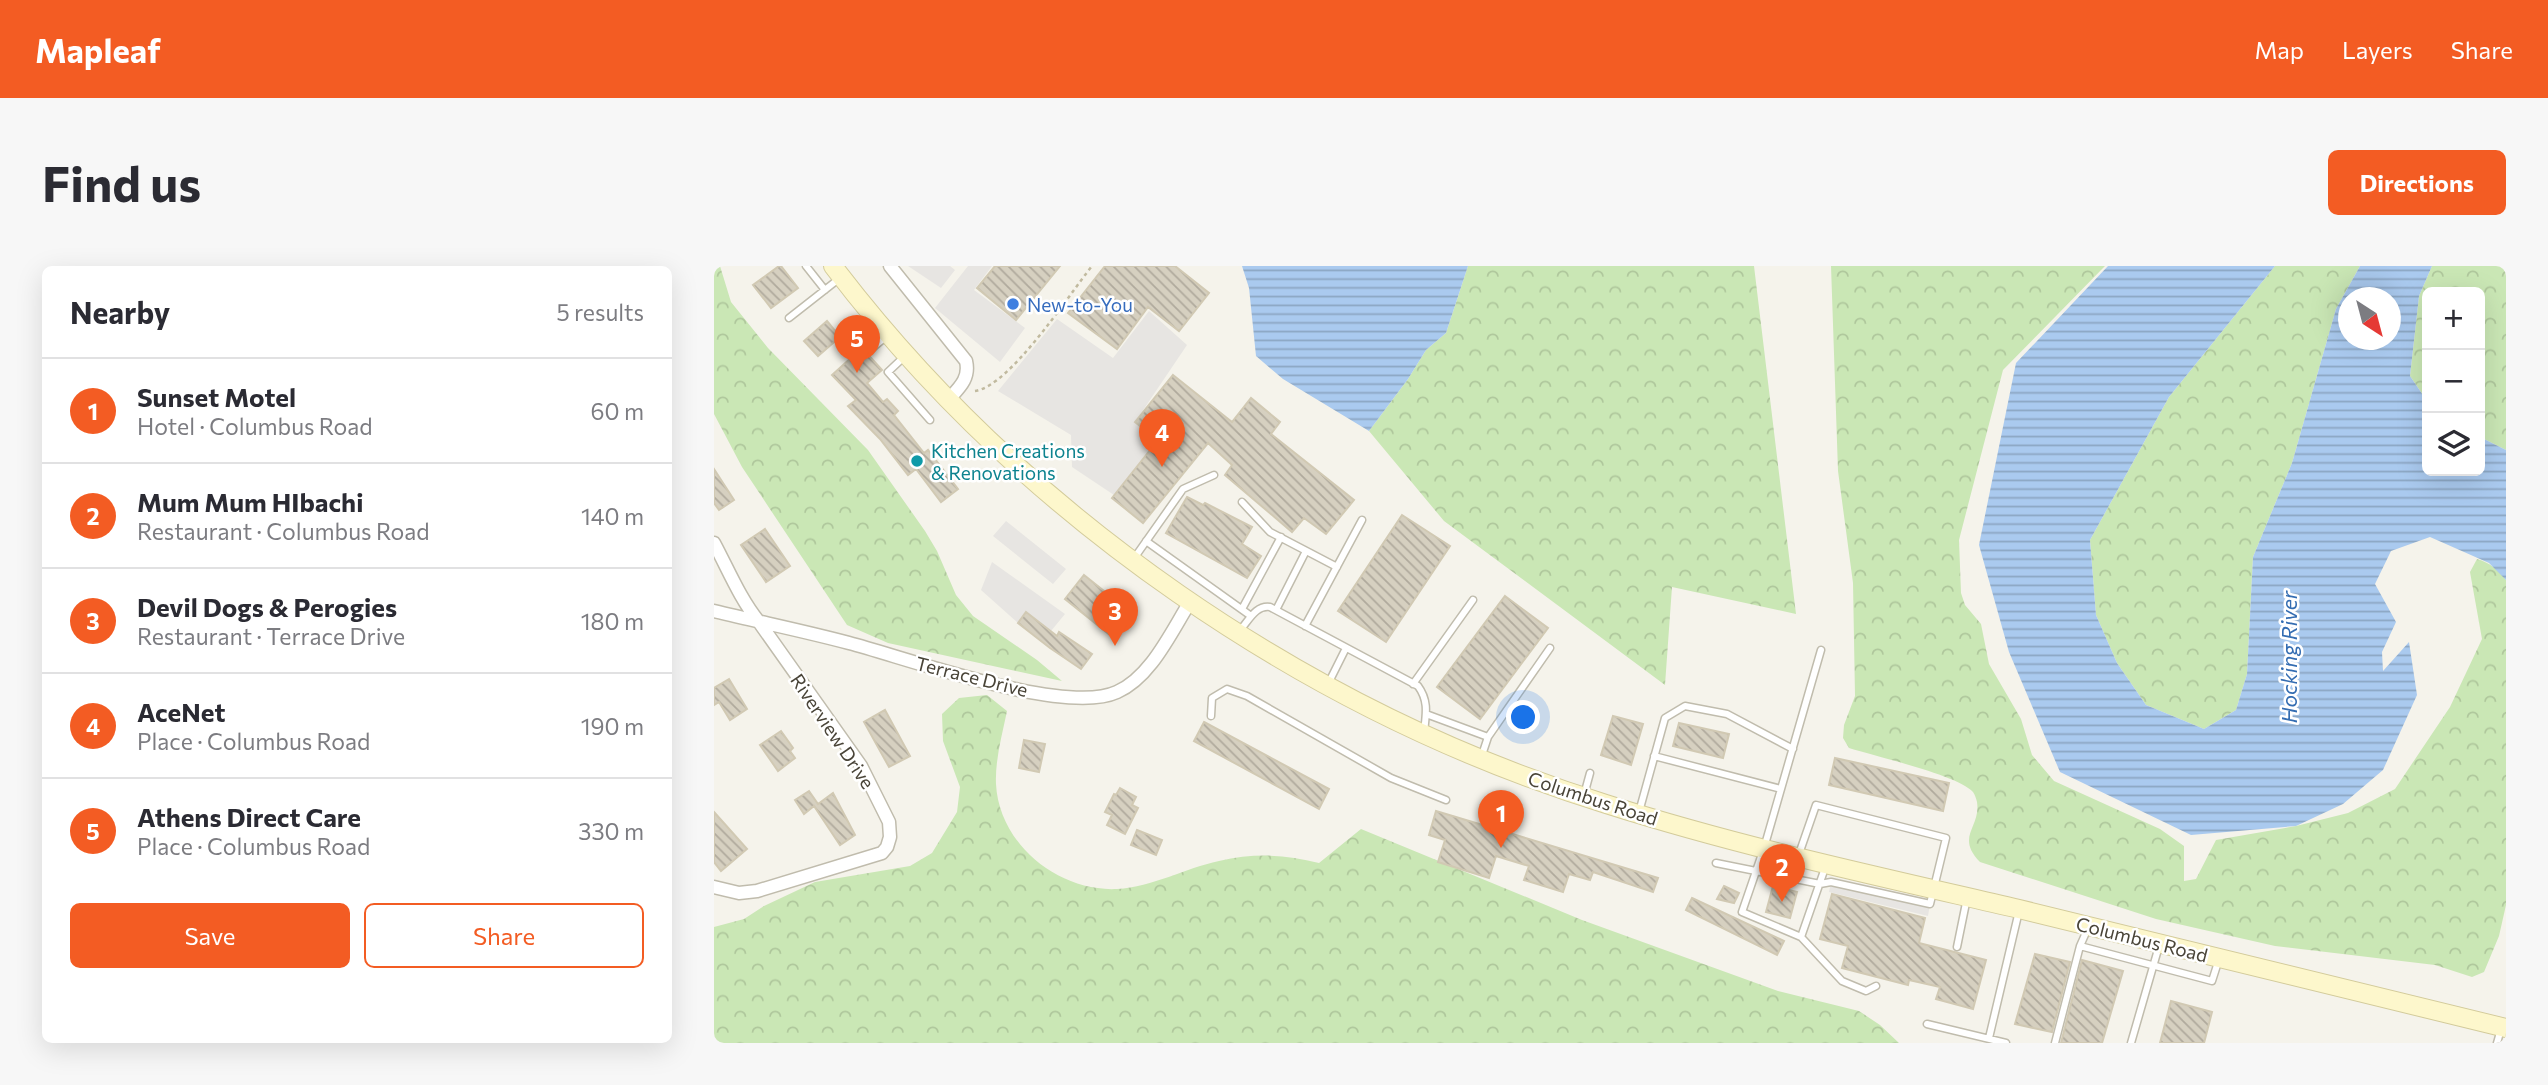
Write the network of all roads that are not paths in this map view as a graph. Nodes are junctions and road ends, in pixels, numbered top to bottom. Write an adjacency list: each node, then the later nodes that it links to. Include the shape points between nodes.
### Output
1 (806, 266): 4 (lane)
2 (890, 266): 9 (street, via 966,361 968,369)
3 (837, 272): 4 (lane); 6 (main road, Columbus Road)
4 (825, 290): 5 (lane)
5 (789, 318)
6 (890, 334): 7 (lane); 8 (main road, Columbus Road)
7 (870, 350)
8 (907, 354): 9 (main road, Columbus Road); 10 (lane, via 888,372)
9 (954, 404): 18 (main road, Columbus Road, via 1062,505)
10 (930, 420)
11 (1214, 475): 15 (lane, via 1183,489)
12 (1242, 502): 14 (lane, via 1270,532)
13 (1362, 520): 19 (lane)
14 (1281, 537): 17 (lane); 22 (lane)
15 (1146, 541): 18 (lane); 22 (lane)
16 (714, 543): 26 (street, Riverview Drive)
17 (1306, 551): 19 (lane); 23 (lane)
18 (1133, 560): 21 (main road, Columbus Road)
19 (1337, 567): 27 (lane)
20 (1472, 600): 32 (lane)
21 (1190, 602): 26 (street, Terrace Drive, via 1134,680 1104,697 1082,699 981,681); 28 (main road, Columbus Road)
22 (1242, 609): 25 (lane)
23 (1276, 610): 25 (lane, via 1264,606); 27 (lane)
24 (714, 611): 26 (street, Terrace Drive)
25 (1251, 616): 28 (lane)
26 (759, 622): 52 (street, Riverview Drive, via 861,766 889,822 890,837 882,853 757,891)
27 (1305, 626): 29 (lane)
28 (1238, 633): 33 (main road, Columbus Road)
29 (1346, 648): 32 (lane); 33 (lane)
30 (1550, 648): 37 (lane)
31 (1821, 650): 38 (lane)
32 (1413, 684): 34 (lane, via 1425,695)
33 (1328, 685): 36 (main road, Columbus Road)
34 (1426, 714): 36 (lane); 37 (lane)
35 (1211, 716): 44 (lane, via 1212,698 1227,689 1247,696 1391,778)
36 (1424, 734): 40 (main road, Columbus Road)
37 (1488, 737): 40 (lane)
38 (1793, 749): 39 (lane, via 1727,714 1685,706 1665,718); 42 (lane)
39 (1654, 756): 42 (lane); 45 (lane)
40 (1480, 758): 43 (main road, Columbus Road)
41 (1590, 773): 43 (lane)
42 (1781, 789): 46 (lane)
43 (1584, 797): 45 (main road, Columbus Road)
44 (1446, 800)
45 (1638, 814): 46 (main road, Columbus Road)
46 (1765, 848): 47 (main road, Columbus Road); 50 (lane)
47 (1798, 856): 49 (main road, Columbus Road); 53 (lane, via 1816,805 1946,838)
48 (1716, 863): 50 (lane)
49 (1827, 863): 51 (lane); 53 (main road, Columbus Road)
50 (1756, 871): 51 (lane); 57 (lane, via 1742,912)
51 (1820, 884): 53 (lane, via 1831,882 1930,904); 57 (lane)
52 (718, 888)
53 (1935, 890): 54 (main road, Columbus Road)
54 (1967, 898): 55 (main road, Columbus Road); 60 (lane)
55 (2019, 909): 56 (main road, Columbus Road); 66 (lane)
56 (2088, 926): 58 (main road, Columbus Road); 59 (lane)
57 (1801, 937): 63 (lane, via 1842,981 1866,991)
58 (2159, 944): 61 (main road, Columbus Road); 62 (lane)
59 (2080, 946): 62 (lane); 68 (lane)
60 (1956, 947)
61 (2219, 958): 62 (lane, via 2212,981); 65 (main road, Columbus Road)
62 (2153, 965): 69 (lane)
63 (1876, 986)
64 (1927, 1024): 66 (lane)
65 (2502, 1033)
66 (1989, 1038): 67 (lane)
67 (2006, 1043)
68 (2055, 1043)
69 (2131, 1043)

